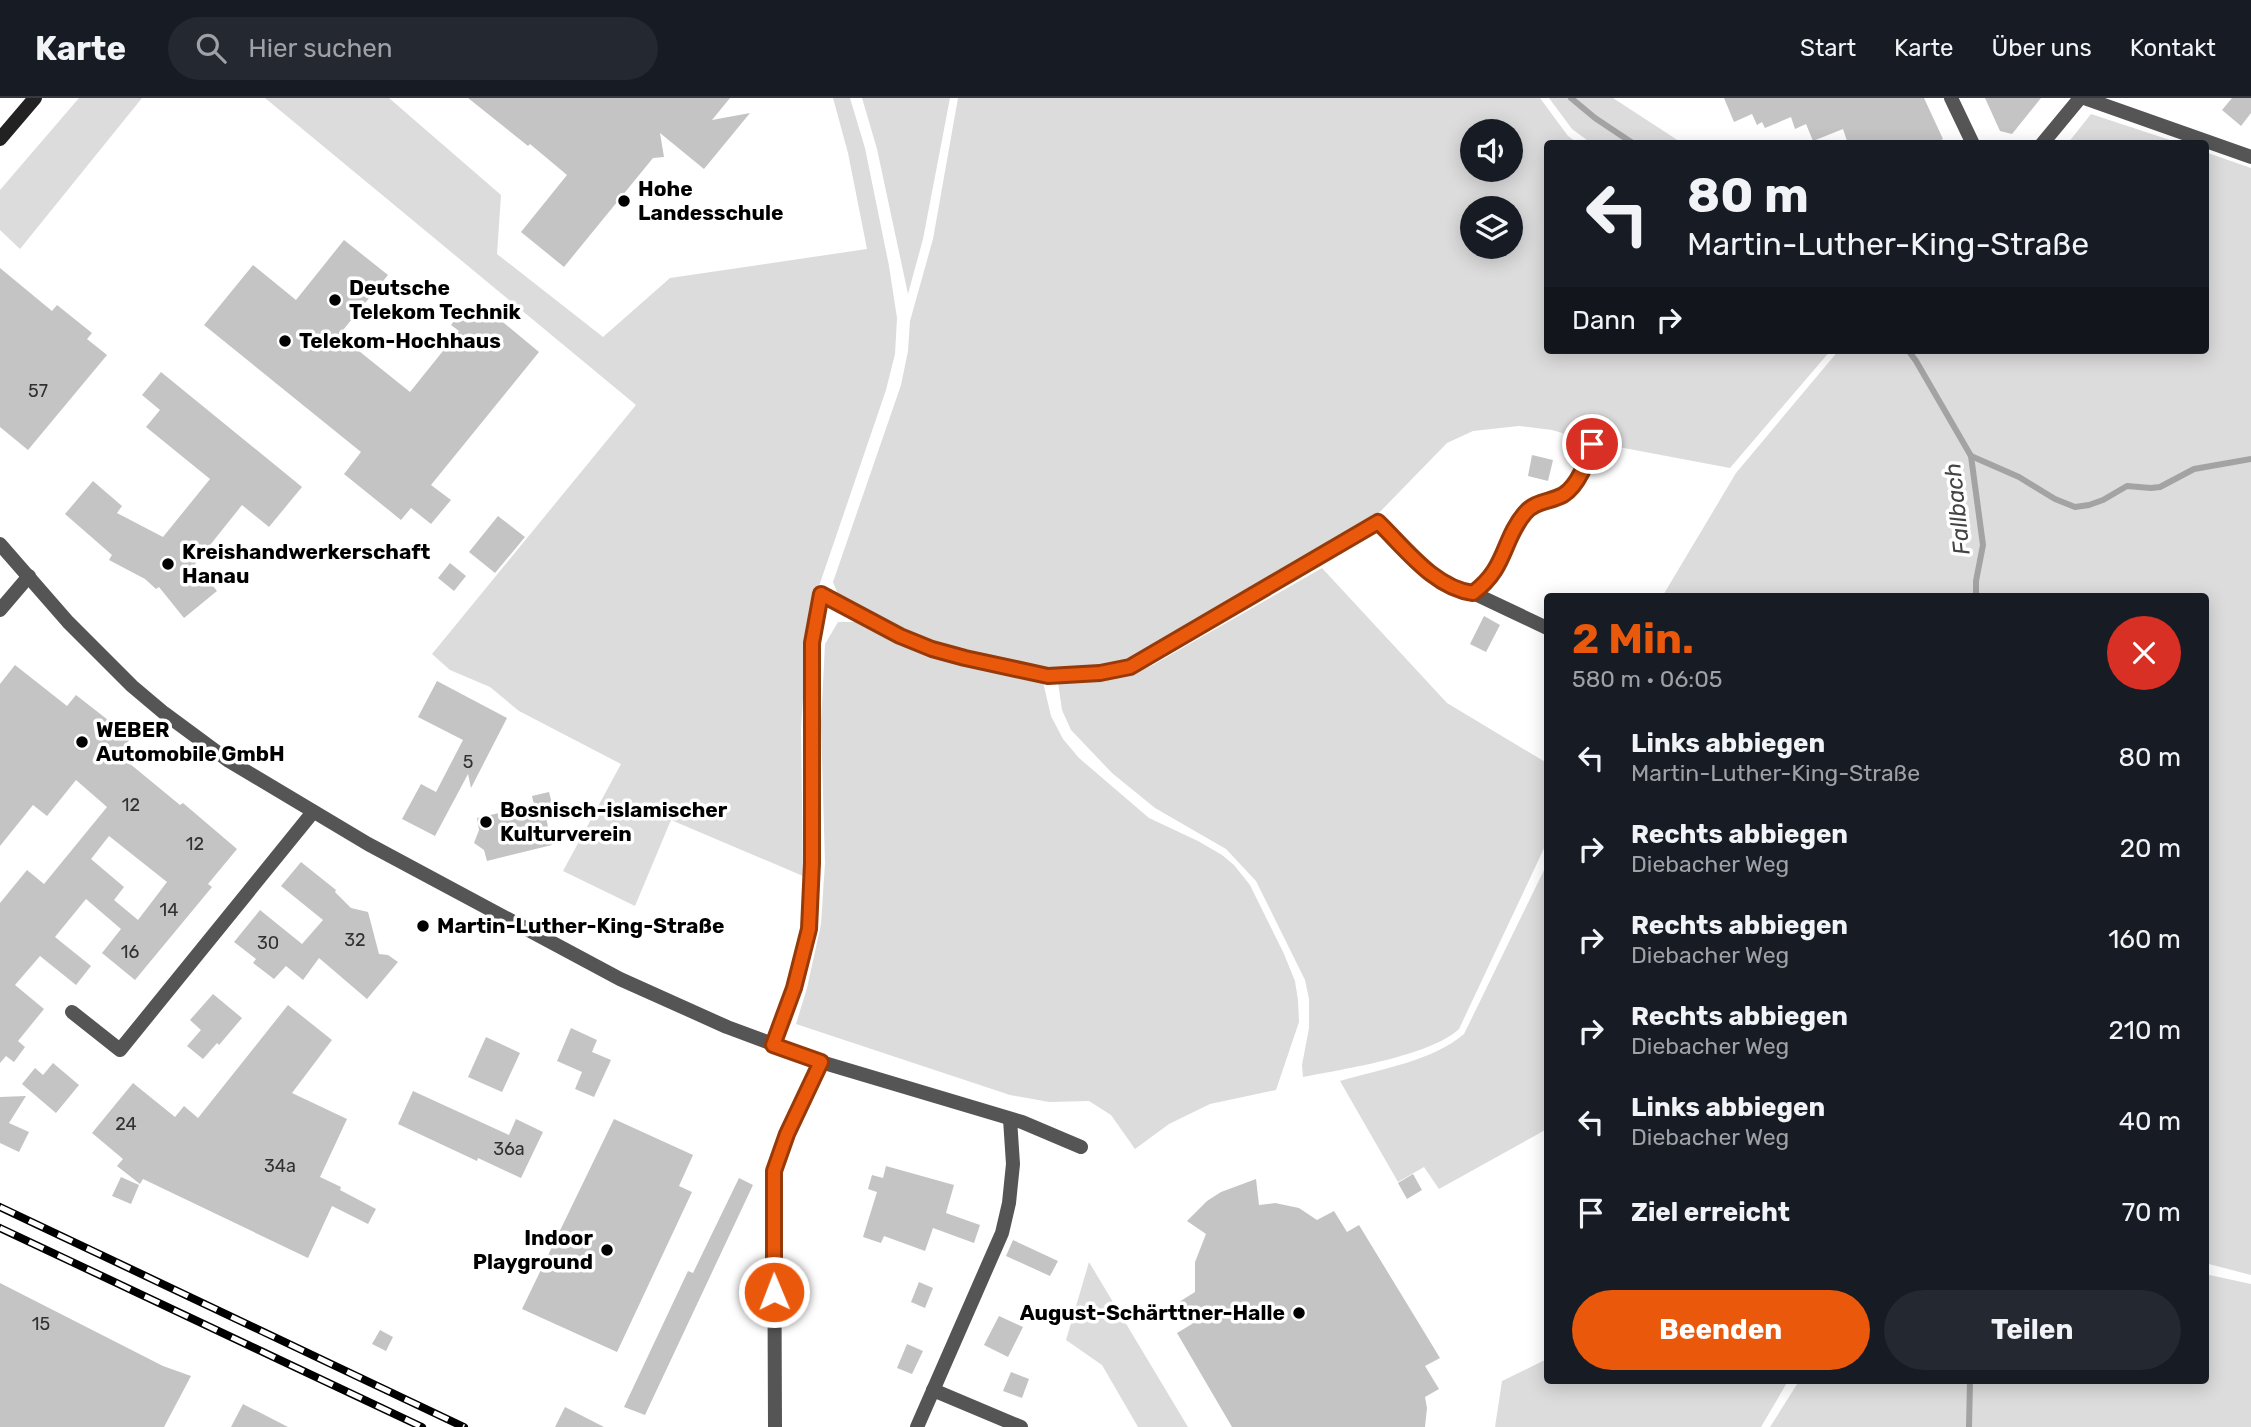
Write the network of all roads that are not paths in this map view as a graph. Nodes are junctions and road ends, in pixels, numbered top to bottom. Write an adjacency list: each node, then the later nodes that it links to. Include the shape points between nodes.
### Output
1 (34, 98): 4 (street)
2 (1951, 98): 5 (street)
3 (2082, 98): 6 (street); 7 (street)
4 (0, 139)
5 (1971, 140)
6 (2045, 140)
7 (2202, 140)
8 (2209, 142): 9 (street)
9 (2251, 157)
10 (1592, 444): 13 (street, via 1574,484 1564,494 1533,505 1525,513 1496,571)
11 (0, 544): 12 (street)
12 (29, 576): 14 (street); 16 (street, via 68,622 156,707 229,761)
13 (1473, 593): 15 (street); 18 (street, via 1461,592 1424,568 1378,522 1130,667 1048,676 932,649 821,594 812,643 809,929)
14 (0, 610)
15 (1544, 627)
16 (313, 813): 17 (street, via 120,1050); 18 (street, via 620,979)
17 (72, 1012)
18 (773, 1045): 19 (street)
19 (821, 1062): 20 (street); 23 (street, via 774,1171)
20 (1010, 1119): 21 (street); 22 (street, via 1013,1164 1002,1233)
21 (1081, 1147)
22 (933, 1390): 24 (street); 25 (street)
23 (775, 1427)
24 (917, 1427)
25 (1021, 1427)

